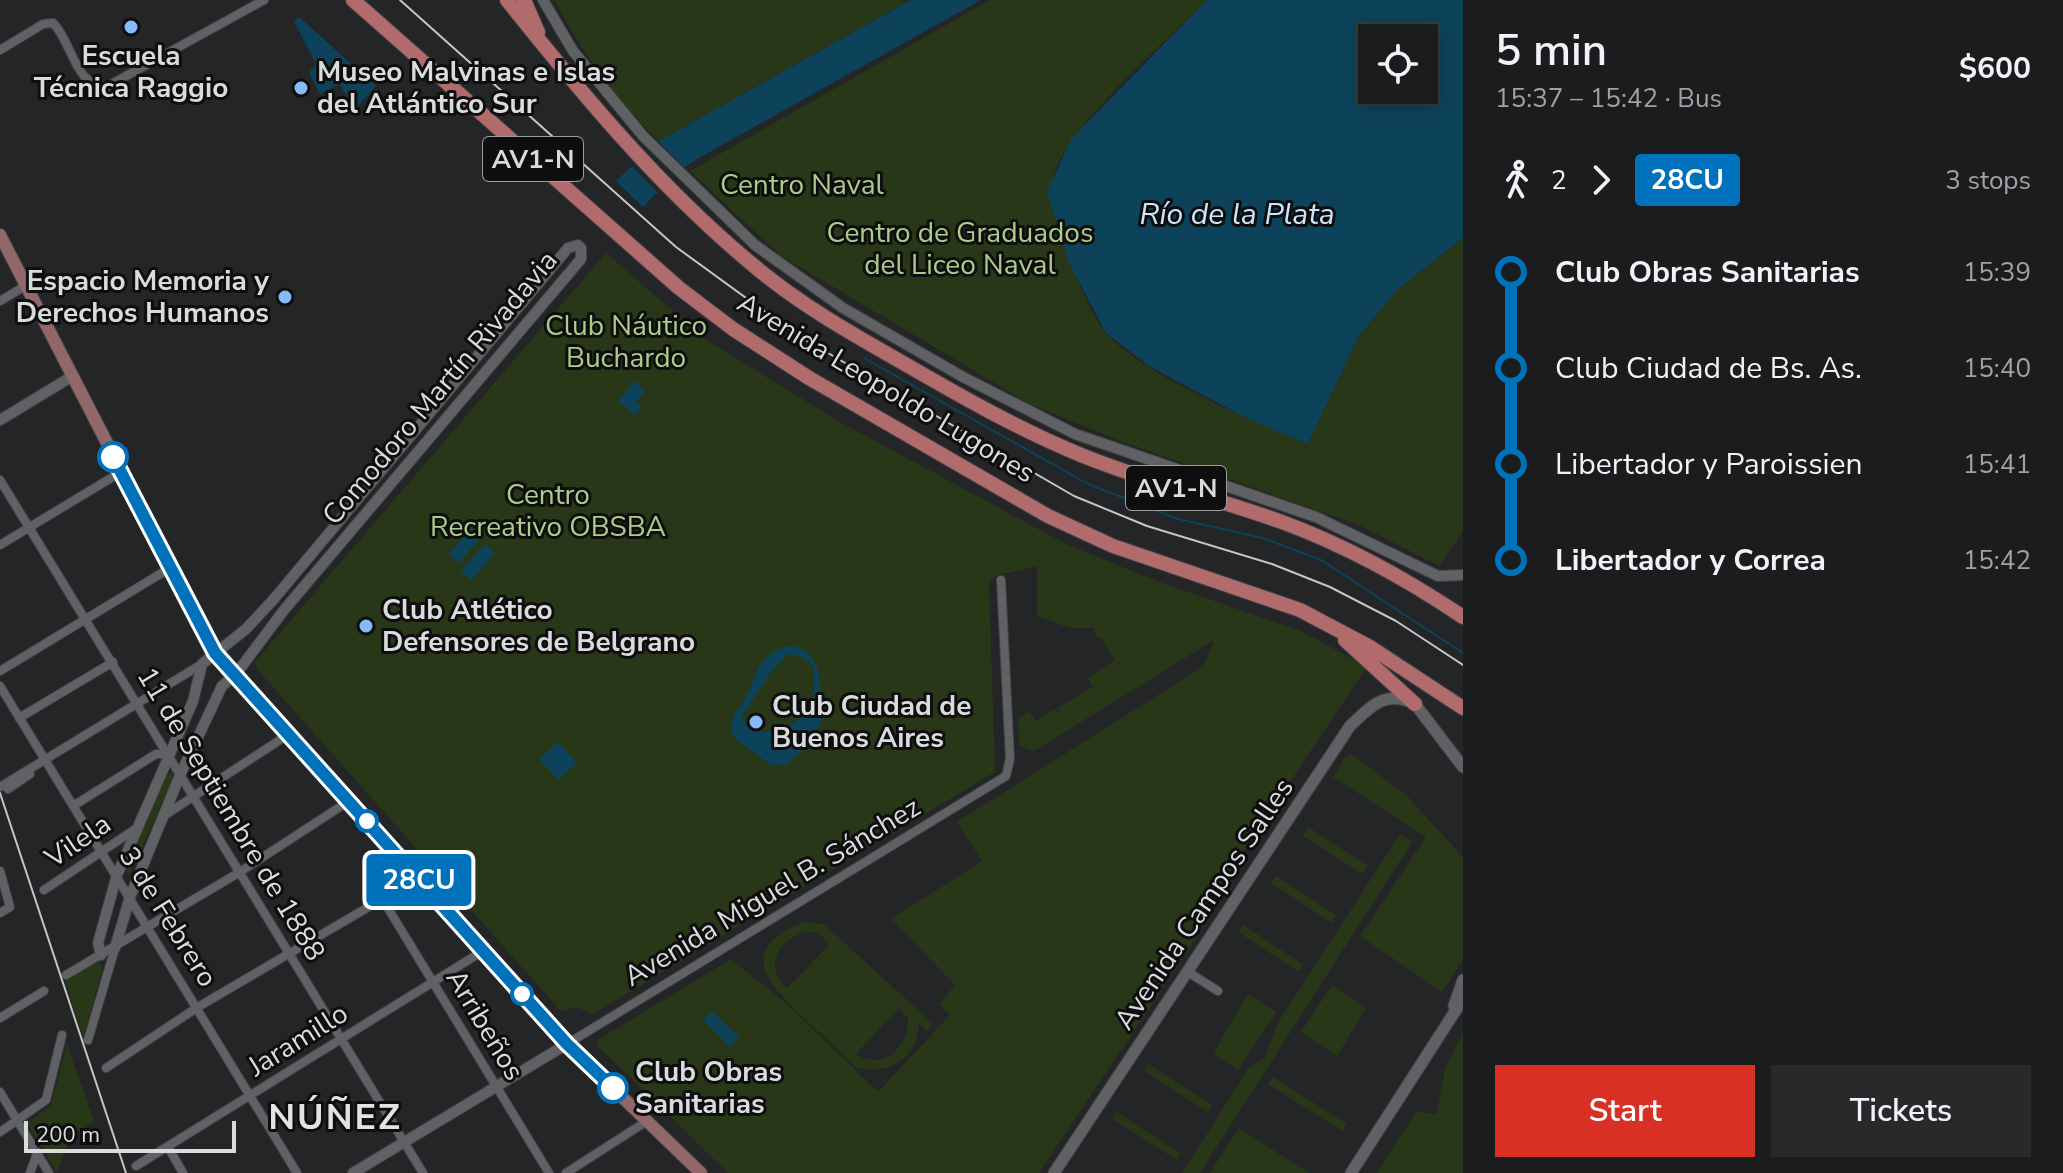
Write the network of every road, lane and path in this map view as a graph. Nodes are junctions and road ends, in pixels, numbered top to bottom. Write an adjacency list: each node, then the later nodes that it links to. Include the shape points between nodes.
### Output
1 (264, 0): 7 (street, via 114,83 95,85 85,77 56,25 43,24)
2 (353, 0): 28 (highway, Avenida Leopoldo Lugones / AV1-N, via 679,288 809,378 1079,531 1250,590)
3 (507, 0): 6 (highway, AV1-N)
4 (524, 0): 6 (highway)
5 (543, 0): 22 (street, via 573,51 651,145 783,267 843,308 1075,434 1316,517)
6 (544, 47): 24 (highway, AV1-N, via 670,188 740,255 804,303 988,411 1092,459 1313,535)
7 (0, 50)
8 (0, 235): 9 (main road)
9 (25, 286): 10 (street); 11 (main road)
10 (0, 301)
11 (71, 377): 14 (street); 15 (main road)
12 (453, 388): 13 (street); 13 (street, Comodoro Martín Rivadavia, via 568,248 578,245 581,259); 29 (street, Comodoro Martín Rivadavia)
13 (464, 397): 30 (street, Comodoro Martín Rivadavia)
14 (0, 420)
15 (121, 472): 17 (street); 20 (main road)
16 (0, 480): 17 (street, 11 de Septiembre de 1888)
17 (29, 528): 18 (street); 27 (street, 11 de Septiembre de 1888)
18 (0, 545)
19 (1463, 563): 22 (street)
20 (170, 568): 27 (street); 31 (main road)
21 (1463, 575): 22 (street)
22 (1447, 577)
23 (1001, 580): 81 (street, Avenida Miguel B. Sánchez, via 1010,759 1002,779)
24 (1412, 583): 25 (highway); 26 (highway, AV1-N)
25 (1463, 605)
26 (1463, 617)
27 (86, 619): 32 (street, 11 de Septiembre de 1888); 34 (street)
28 (1327, 623): 40 (highway); 41 (highway, Avenida Leopoldo Lugones / AV1-N)
29 (246, 629): 30 (street, via 256,633); 31 (street, Comodoro Martín Rivadavia)
30 (258, 642): 35 (street, Comodoro Martín Rivadavia)
31 (215, 653): 33 (street, Comodoro Martín Rivadavia); 35 (main road)
32 (113, 662): 39 (street, 11 de Septiembre de 1888); 42 (street)
33 (202, 664): 36 (street); 39 (street)
34 (0, 671)
35 (236, 674): 38 (street, Comodoro Martín Rivadavia); 43 (main road)
36 (198, 685): 38 (street, via 202,698); 44 (street)
37 (0, 686): 42 (street, 3 de Febrero)
38 (213, 700): 47 (street, Comodoro Martín Rivadavia)
39 (137, 704): 44 (street, 11 de Septiembre de 1888); 45 (street)
40 (1415, 704): 46 (main road); 68 (main road, Avenida Campos Salles, via 1391,697 1380,700 1338,739)
41 (1463, 708)
42 (19, 718): 45 (street, 3 de Febrero)
43 (289, 734): 49 (street); 50 (main road)
44 (169, 754): 47 (street, 11 de Septiembre de 1888); 51 (street, via 156,754); 53 (street)
45 (41, 761): 48 (street); 51 (street, 3 de Febrero)
46 (1463, 767)
47 (181, 773): 49 (street, 11 de Septiembre de 1888); 52 (street, Comodoro Martín Rivadavia)
48 (4, 785)
49 (194, 794): 52 (street); 56 (street, 11 de Septiembre de 1888)
50 (349, 801): 56 (street); 58 (main road)
51 (73, 806): 54 (street, 3 de Febrero)
52 (164, 815): 60 (street, Comodoro Martín Rivadavia)
53 (137, 828): 54 (street, Vilela); 57 (street)
54 (102, 852): 57 (street, 3 de Febrero); 59 (street, Vilela)
55 (0, 871): 62 (street, via 10,907)
56 (240, 872): 63 (street); 67 (street, 11 de Septiembre de 1888)
57 (117, 875): 60 (street, 3 de Febrero); 66 (street, via 98,943)
58 (418, 878): 61 (street); 65 (main road)
59 (44, 890)
60 (130, 897): 63 (street, 3 de Febrero); 64 (street, Comodoro Martín Rivadavia)
61 (383, 900): 67 (street); 71 (street, Arribeños)
62 (0, 913)
63 (149, 928): 64 (street); 75 (street, 3 de Febrero)
64 (115, 948): 66 (street); 80 (street, Comodoro Martín Rivadavia)
65 (483, 951): 71 (street, Jaramillo); 81 (main road)
66 (101, 955): 69 (street)
67 (292, 955): 75 (street); 79 (street, 11 de Septiembre de 1888)
68 (1188, 972): 73 (street); 102 (main road, Avenida Campos Salles)
69 (66, 975)
70 (1463, 980): 76 (main road)
71 (434, 982): 79 (street, Jaramillo); 83 (street, Arribeños)
72 (44, 991): 77 (street)
73 (1218, 991)
74 (1463, 999): 76 (main road)
75 (198, 1007): 82 (street); 85 (street, 3 de Febrero)
76 (1453, 1015): 103 (main road)
77 (0, 1018)
78 (62, 1035): 86 (street, via 41,1106)
79 (342, 1039): 85 (street, Jaramillo); 89 (street, 11 de Septiembre de 1888)
80 (88, 1040)
81 (567, 1044): 83 (street); 87 (main road)
82 (106, 1068)
83 (498, 1087): 89 (street); 99 (street, Arribeños)
84 (0, 1092): 86 (street)
85 (251, 1096): 90 (street, Jaramillo); 96 (street, 3 de Febrero)
86 (18, 1121): 88 (street); 91 (street)
87 (647, 1121): 100 (street); 101 (main road)
88 (0, 1132)
89 (404, 1142): 97 (street); 98 (street, 11 de Septiembre de 1888)
90 (168, 1147): 92 (street, Jaramillo); 95 (street)
91 (37, 1154): 93 (street); 94 (street)
92 (136, 1166)
93 (30, 1173)
94 (49, 1173)
95 (183, 1173)
96 (297, 1173)
97 (353, 1173)
98 (423, 1173)
99 (549, 1173)
100 (566, 1173)
101 (701, 1173)
102 (1054, 1173)
103 (1351, 1173)

